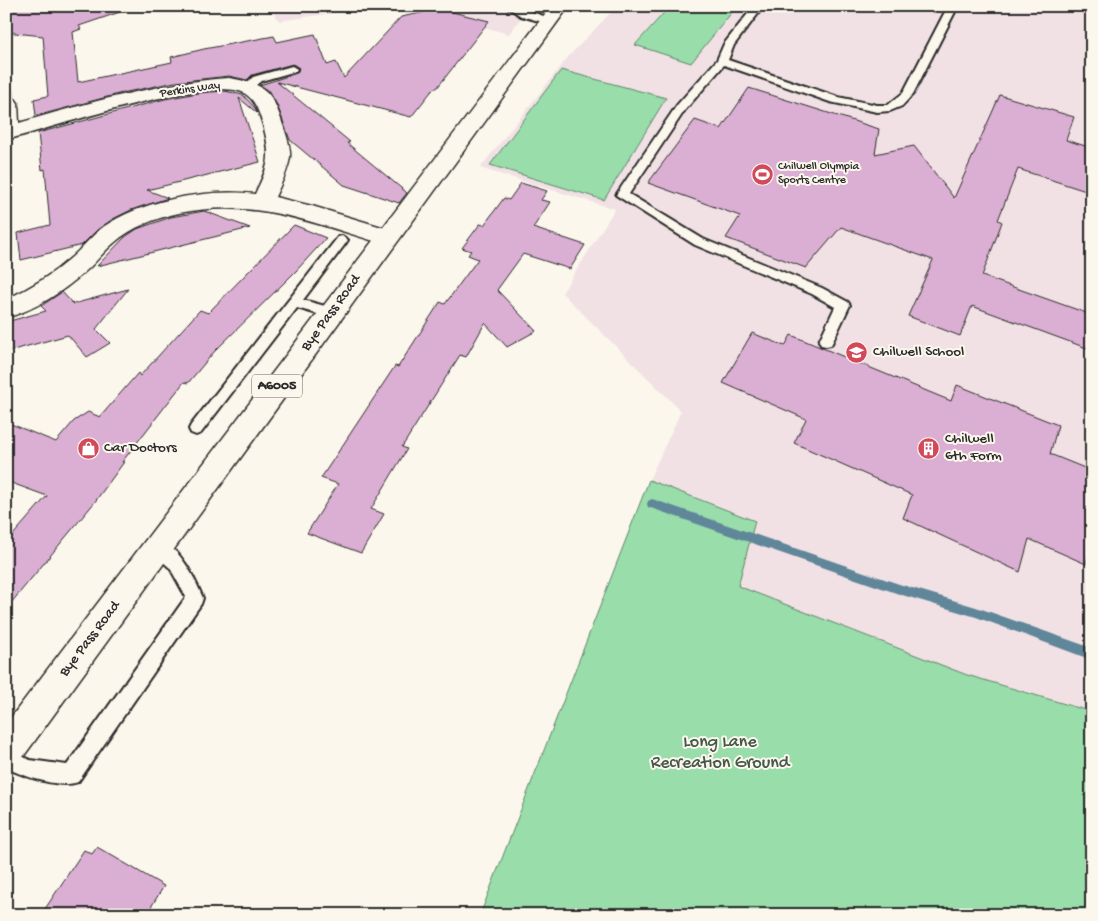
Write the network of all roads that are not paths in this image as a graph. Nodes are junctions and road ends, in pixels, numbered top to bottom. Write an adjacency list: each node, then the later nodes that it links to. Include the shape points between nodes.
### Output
1 (511, 6): 4 (lane, via 524,14)
2 (759, 6): 5 (lane, via 729,44)
3 (952, 7): 5 (lane, via 908,94 889,108 849,103)
4 (558, 11): 11 (street, Bye Pass Road / A6005)
5 (722, 61): 16 (lane, via 684,106 622,196 718,252 817,291 842,305)
6 (292, 69): 7 (lane, via 257,79)
7 (246, 86): 9 (street, Perkins Way, via 211,85 134,98); 10 (street, via 263,99 280,151)
8 (7, 96): 9 (street, Perkins Way)
9 (8, 134)
10 (262, 202): 11 (street, via 298,209); 14 (street, via 200,200 152,212 107,236 57,283)
11 (387, 237): 15 (street, Bye Pass Road / A6005)
12 (342, 240): 13 (lane)
13 (294, 302): 15 (lane); 17 (lane)
14 (6, 309)
15 (332, 312): 18 (street, Bye Pass Road / A6005)
16 (826, 341)
17 (196, 429)
18 (158, 547): 19 (street, Bye Pass Road / A6005); 20 (lane, via 176,563 196,598 71,776 29,769)
19 (6, 752)
20 (6, 758)

